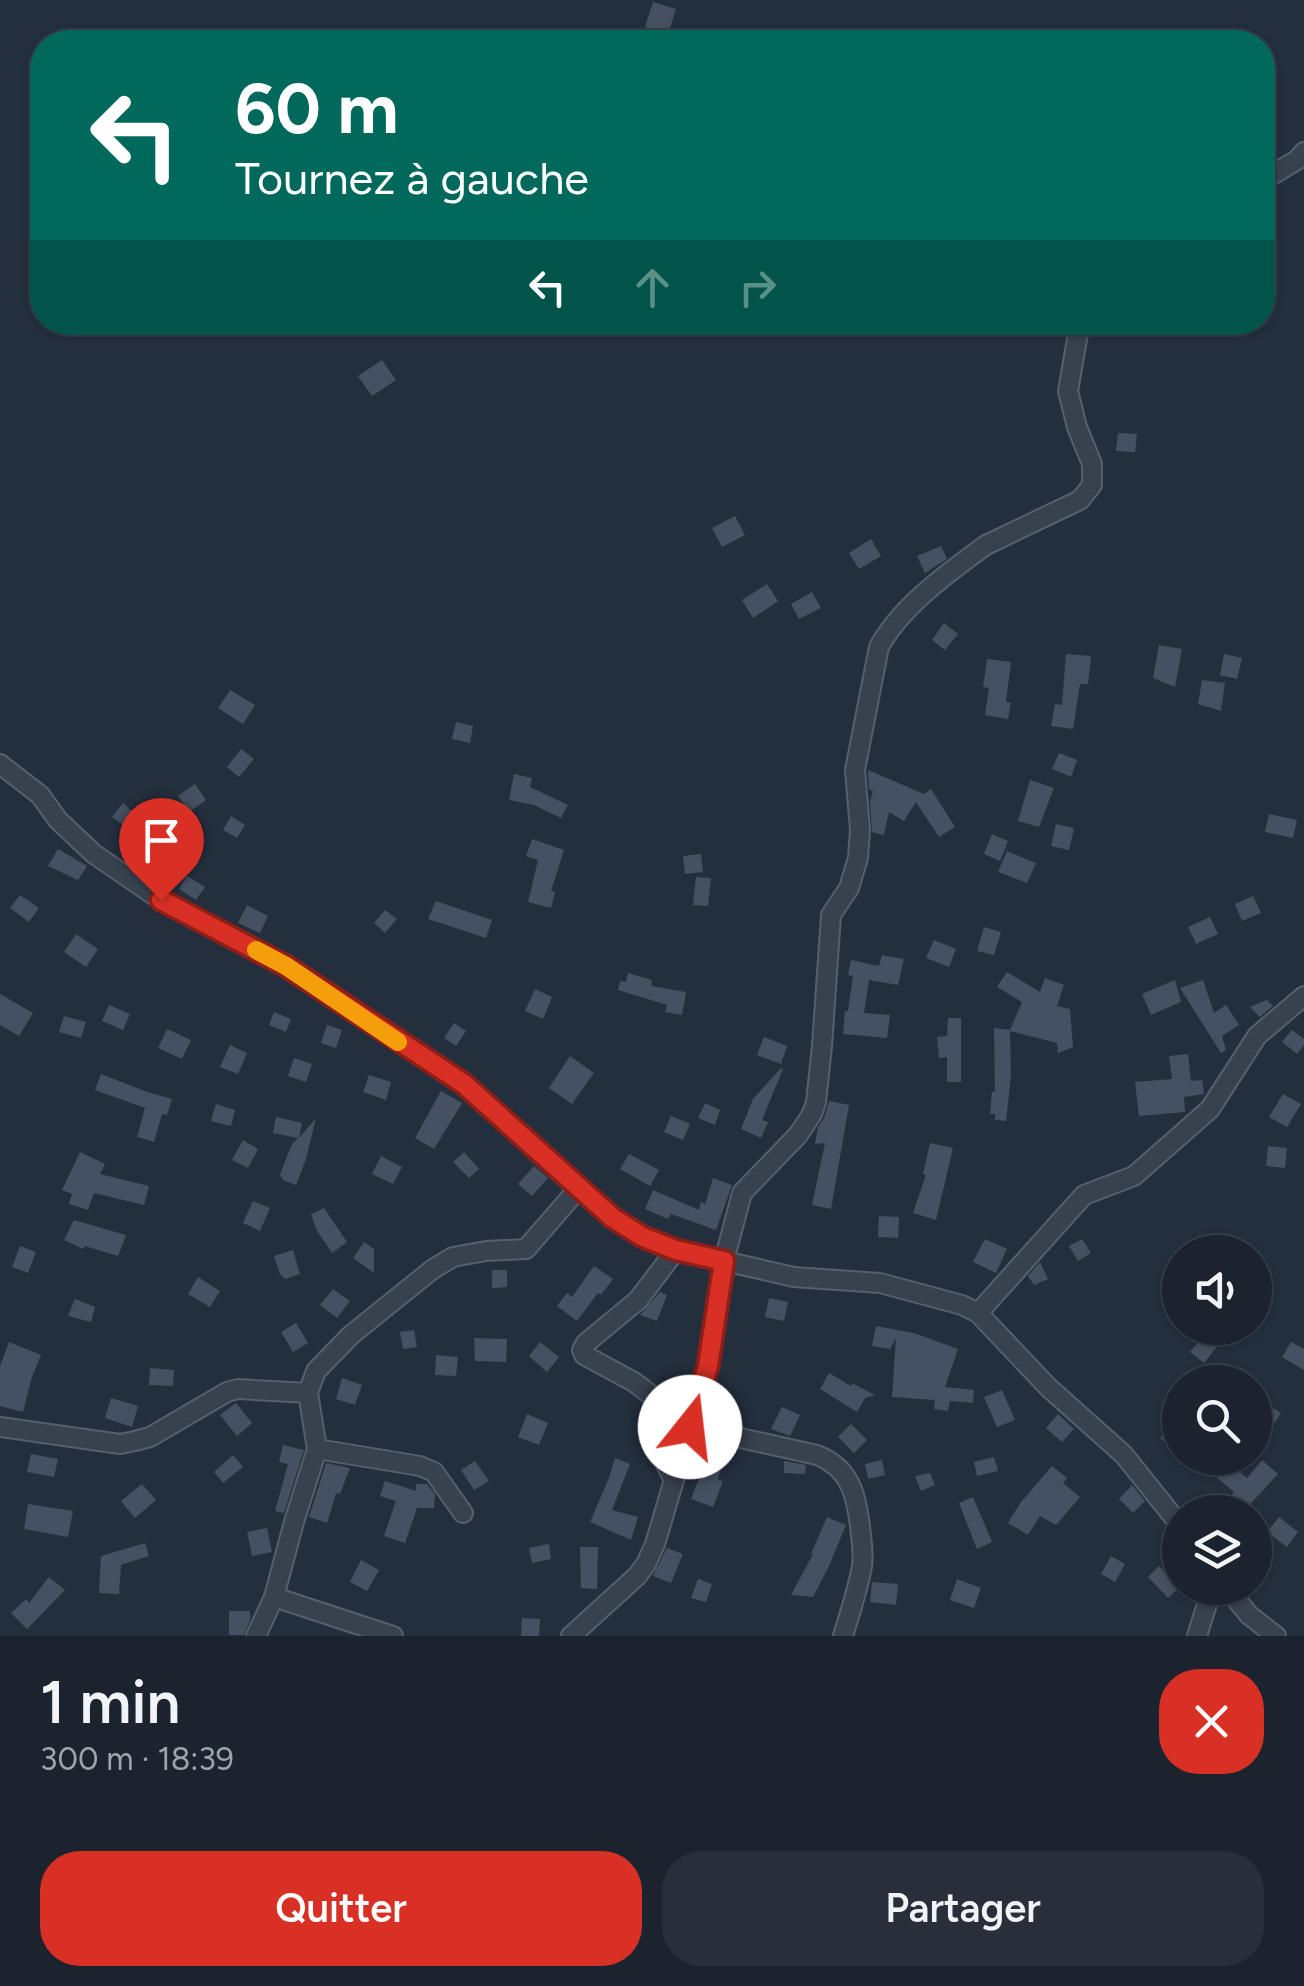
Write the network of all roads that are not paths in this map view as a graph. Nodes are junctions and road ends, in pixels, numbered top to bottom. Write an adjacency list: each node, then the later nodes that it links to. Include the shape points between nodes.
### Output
1 (1304, 152): 2 (street)
2 (1275, 174)
3 (1078, 335): 8 (street, via 1068,391 1092,484 1080,500 986,544 923,594 879,647 854,770 858,858 831,916 816,1102 798,1135 746,1187)
4 (0, 764): 6 (street, via 108,864 180,912 286,966 464,1084)
5 (1304, 996): 9 (street, via 1257,1036 1210,1109 1134,1176 1084,1195)
6 (578, 1189): 7 (street, via 643,1237); 10 (street, via 526,1249 453,1257 434,1269 341,1344)
7 (676, 1250): 8 (street); 14 (street, via 632,1306 582,1350 660,1402 658,1449)
8 (724, 1261): 9 (street, via 794,1278 880,1283); 11 (street, via 708,1366)
9 (978, 1313): 15 (street, via 1124,1455)
10 (308, 1392): 12 (street, via 226,1392 150,1437 120,1444); 13 (street)
11 (690, 1427): 14 (street); 23 (street, via 817,1454 852,1485 863,1554)
12 (0, 1428)
13 (317, 1449): 16 (street, via 434,1472); 17 (street)
14 (674, 1480): 22 (street, via 646,1564)
15 (1162, 1502)
16 (463, 1513)
17 (274, 1597): 20 (street); 21 (street)
18 (1206, 1605): 24 (street)
19 (1241, 1605): 25 (street)
20 (256, 1636)
21 (393, 1636)
22 (571, 1636)
23 (842, 1636)
24 (1196, 1636)
25 (1276, 1636)

